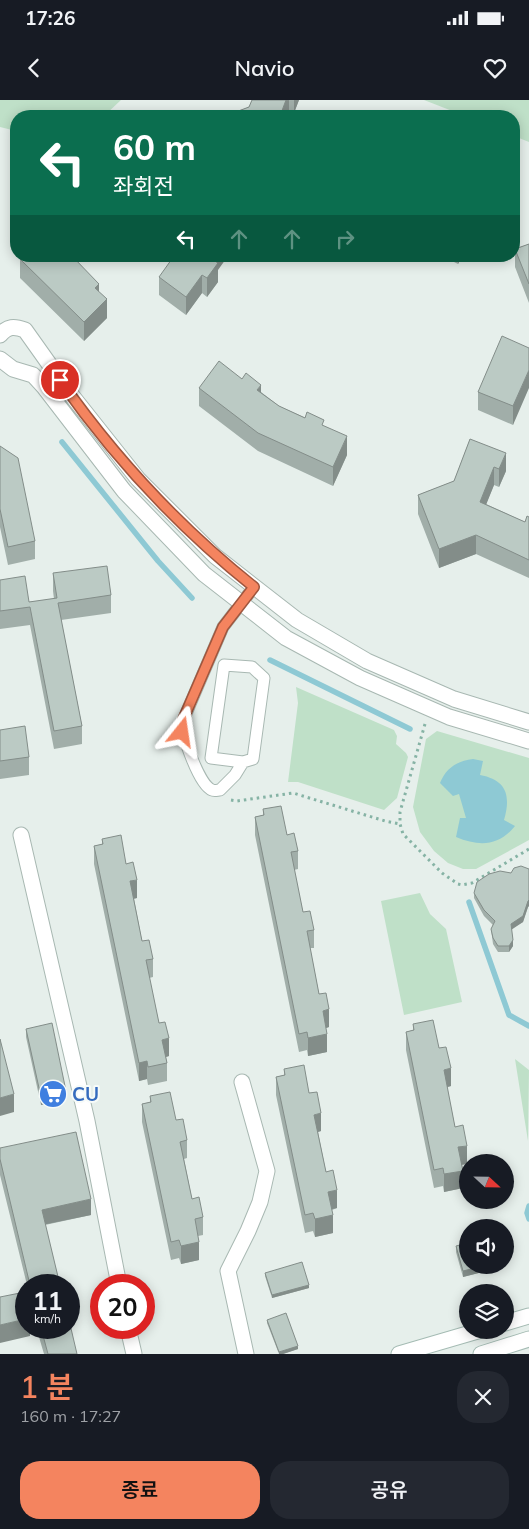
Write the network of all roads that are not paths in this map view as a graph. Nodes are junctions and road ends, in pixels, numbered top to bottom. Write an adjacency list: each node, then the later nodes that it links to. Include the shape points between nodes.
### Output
1 (0, 335): 3 (street, via 5,329 15,326 25,330 138,479 215,556)
2 (0, 359): 4 (street, via 13,369 33,375 124,491 204,574)
3 (254, 587): 4 (lane); 5 (street, via 297,620 367,662 454,699)
4 (241, 603): 6 (street, via 286,638 360,678 449,716); 7 (lane, via 223,627 182,722 182,732 199,774 213,791 220,790)
5 (529, 722)
6 (529, 741)
7 (243, 762): 7 (lane, via 253,759 264,678 252,667 224,665 211,758)
8 (21, 835): 10 (street, via 87,1122)
9 (242, 1082): 17 (street, via 267,1171 260,1202 228,1271)
10 (117, 1274)
11 (529, 1316): 12 (street)
12 (514, 1320)
13 (459, 1336): 18 (street)
14 (131, 1339): 16 (street)
15 (529, 1339): 19 (street)
16 (134, 1354)
17 (246, 1354)
18 (399, 1354)
19 (481, 1354)

